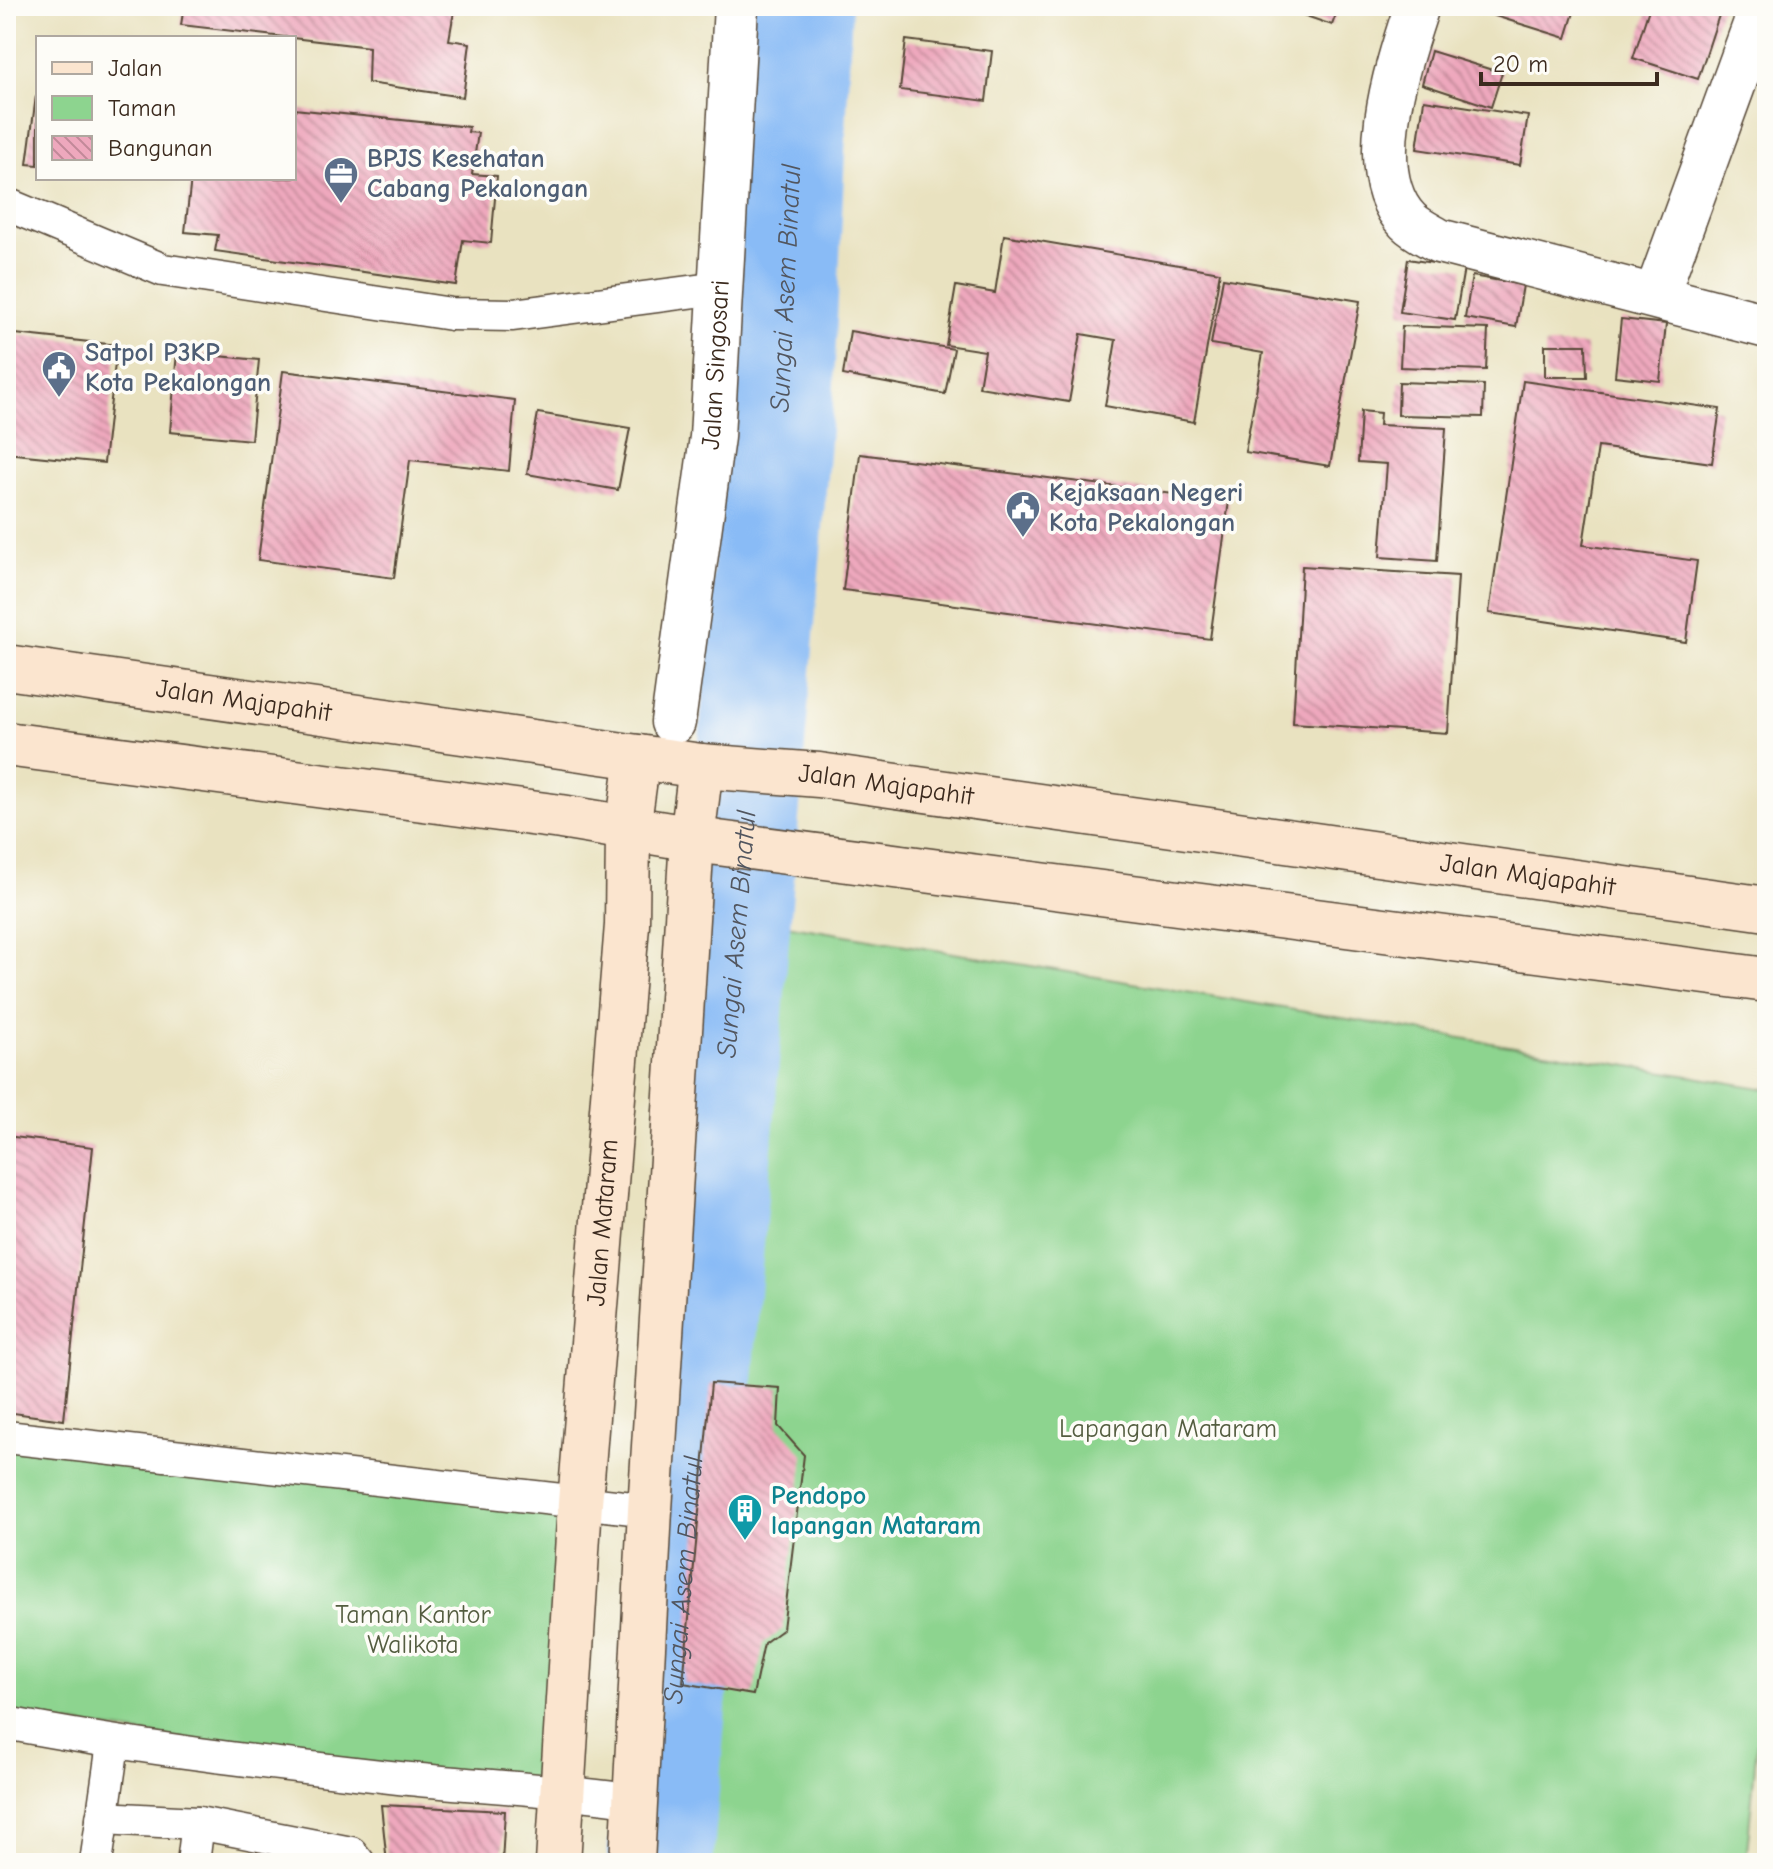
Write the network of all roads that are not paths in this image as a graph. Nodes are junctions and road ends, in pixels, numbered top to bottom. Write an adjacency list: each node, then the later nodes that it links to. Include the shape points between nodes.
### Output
1 (736, 6): 5 (street, Jalan Singosari)
2 (1417, 6): 6 (street, via 1394,76 1385,153 1388,184 1407,220 1439,241)
3 (1762, 6): 6 (street)
4 (6, 204): 5 (lane, via 163,270 451,314 513,315)
5 (719, 288): 9 (street, Jalan Singosari, via 712,437)
6 (1656, 296): 7 (street)
7 (1767, 326)
8 (6, 667): 11 (street, Jalan Majapahit)
9 (673, 722): 11 (street); 12 (street)
10 (6, 744): 13 (street)
11 (638, 757): 12 (street, Jalan Majapahit); 13 (street, Jalan Mataram)
12 (713, 766): 14 (street); 15 (street, Jalan Majapahit, via 819,775)
13 (628, 829): 14 (street); 18 (street, Jalan Mataram, via 627,925)
14 (705, 841): 16 (street); 19 (street)
15 (1767, 909)
16 (1767, 980)
17 (6, 1437): 18 (lane)
18 (580, 1503): 19 (lane); 22 (street, Jalan Mataram)
19 (650, 1510): 23 (street)
20 (6, 1723): 21 (lane)
21 (113, 1744): 22 (lane, via 401,1778); 24 (lane)
22 (565, 1791): 23 (lane); 29 (street, Jalan Mataram)
23 (635, 1801): 30 (street)
24 (102, 1818): 25 (lane); 26 (lane)
25 (198, 1823): 27 (lane); 28 (lane, via 351,1853)
26 (96, 1863)
27 (193, 1863)
28 (359, 1863)
29 (558, 1863)
30 (632, 1863)

